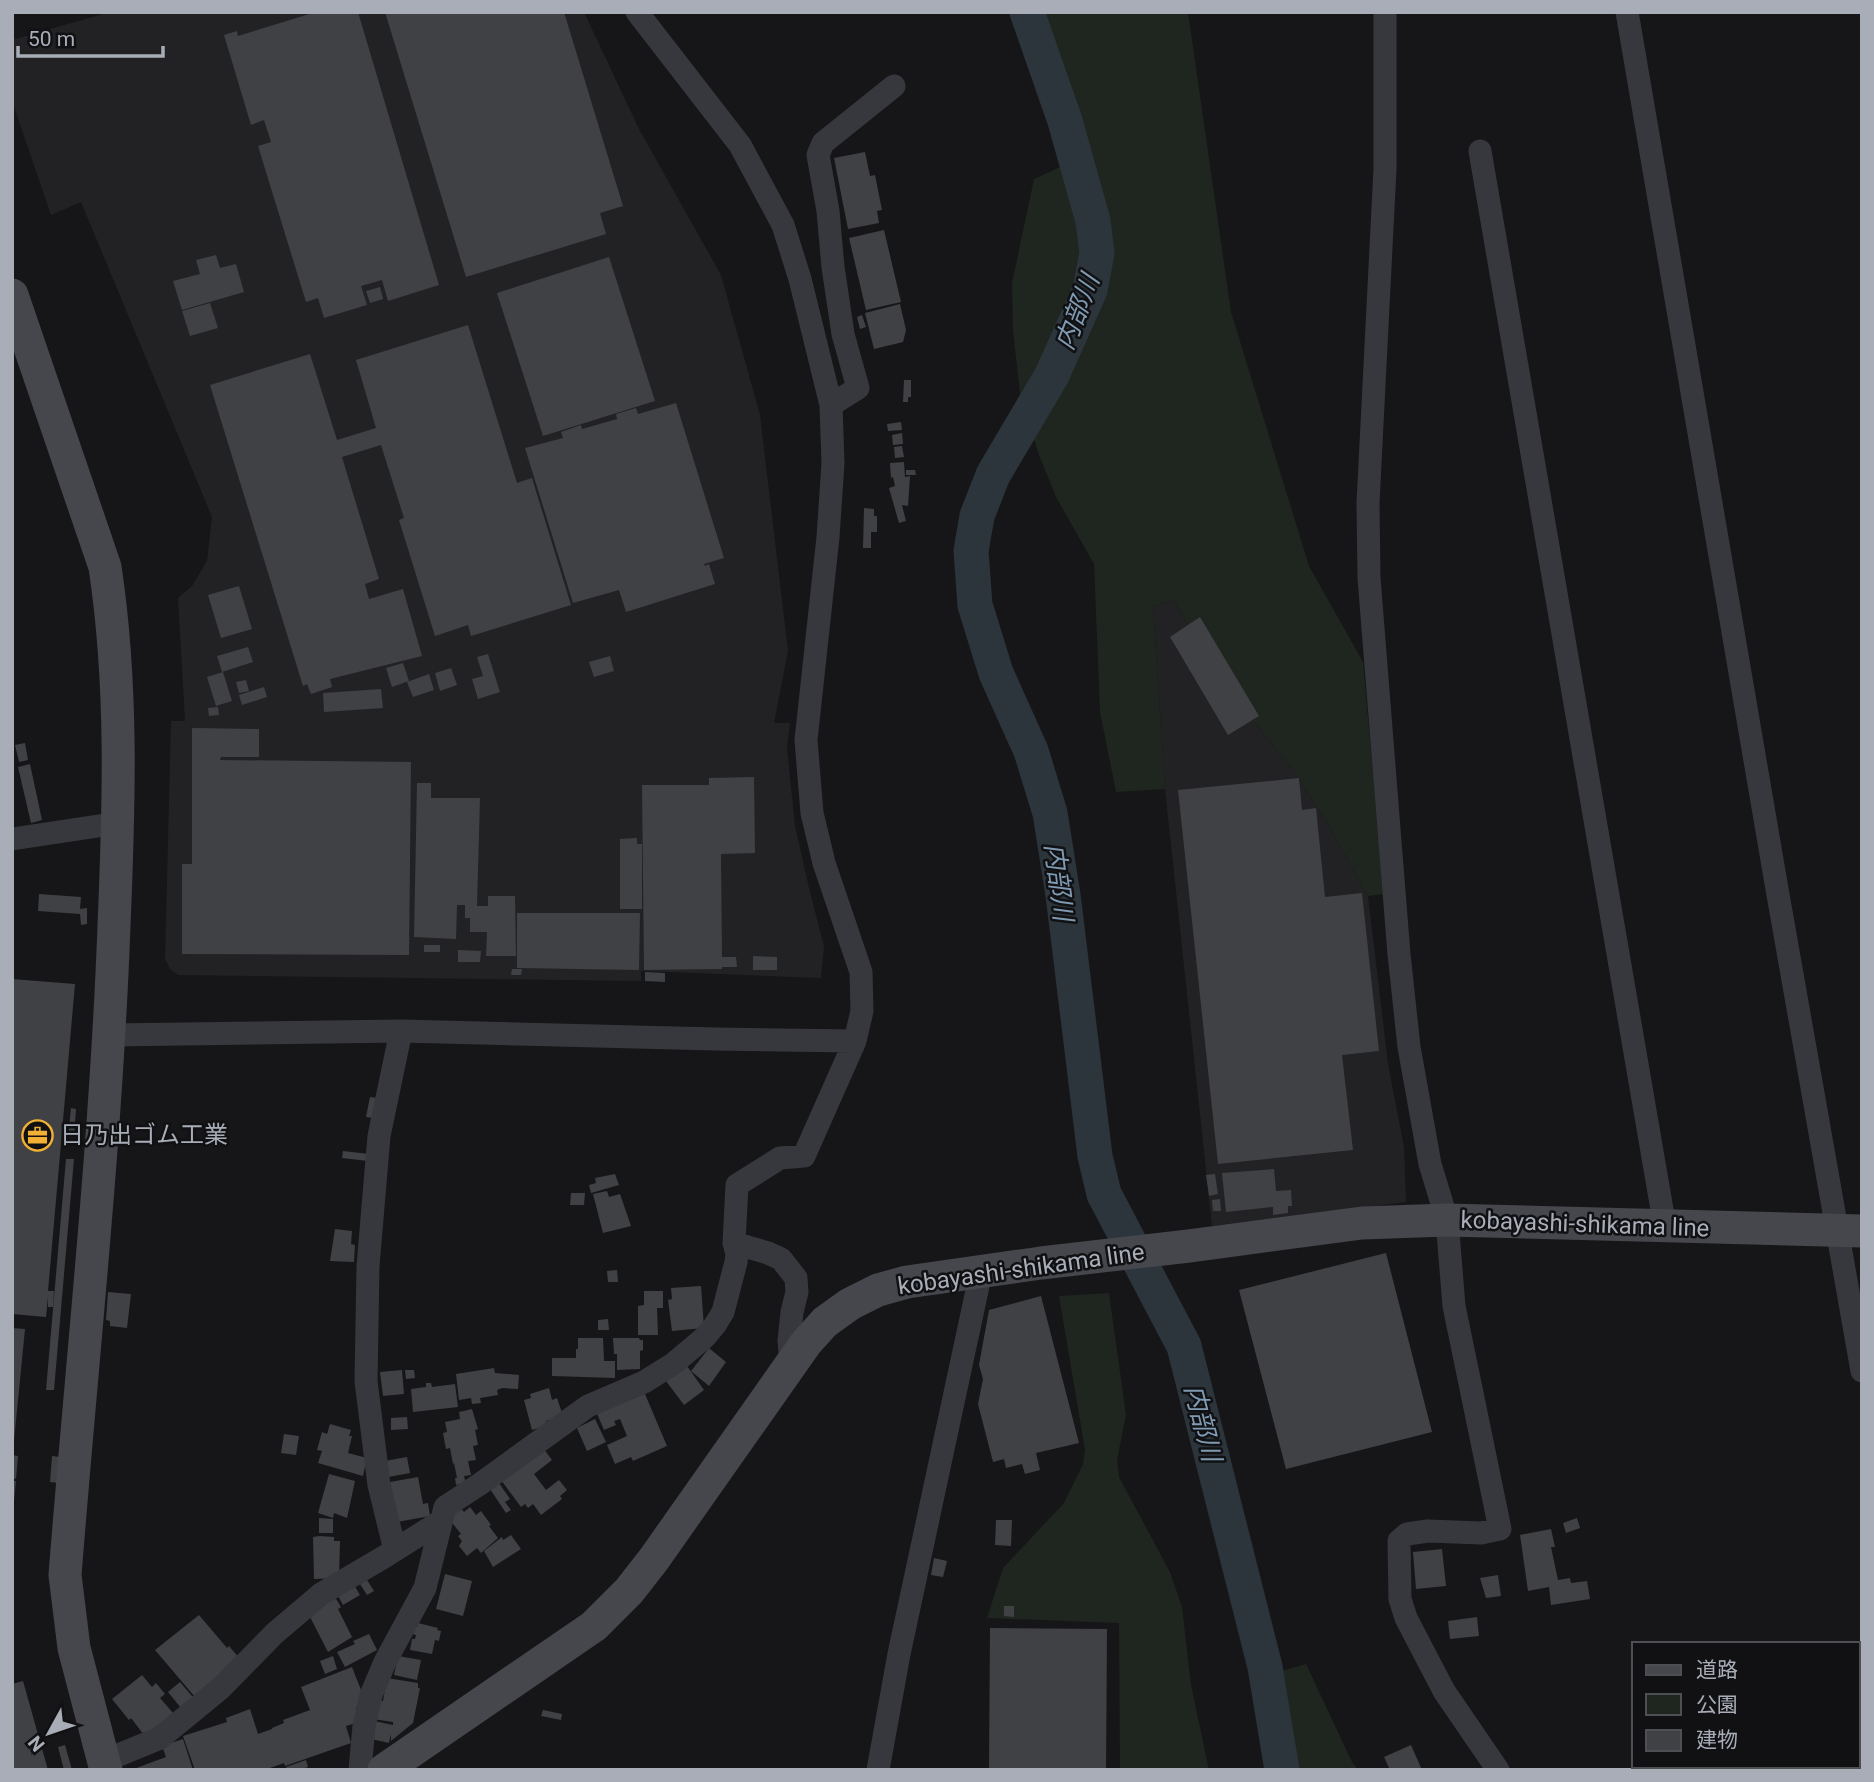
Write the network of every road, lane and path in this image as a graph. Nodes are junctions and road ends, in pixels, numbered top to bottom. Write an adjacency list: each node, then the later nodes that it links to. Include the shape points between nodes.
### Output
1 (637, 12): 7 (street, via 740,145 783,225)
2 (1385, 12): 13 (street, via 1385,169 1369,578 1409,1047 1430,1164)
3 (1627, 12): 15 (street, via 1777,890)
4 (894, 86): 7 (street, via 823,143 818,155 843,334 858,388)
5 (1480, 151): 14 (street)
6 (12, 295): 8 (main road, via 105,567 116,662)
7 (831, 405): 12 (street, via 828,537 806,740 812,813 861,972 862,1011)
8 (118, 822): 9 (street); 11 (main road)
9 (12, 839)
10 (401, 1031): 11 (street); 12 (street); 21 (street, via 379,1136 368,1266 366,1381 379,1485)
11 (110, 1035): 22 (main road, via 65,1575 74,1648)
12 (855, 1041): 16 (street, via 804,1156 780,1158 737,1185)
13 (1447, 1220): 14 (main road, kobayashi-shikama line); 17 (main road, kobayashi-shikama line, via 1362,1223); 26 (street, via 1454,1306 1500,1529 1407,1534 1399,1541 1400,1599 1432,1671)
14 (1665, 1227): 15 (main road, kobayashi-shikama line)
15 (1849, 1231): 19 (street)
16 (734, 1243): 18 (street, via 781,1259 796,1278 789,1340); 20 (street, via 736,1262 723,1312 705,1337 644,1381 587,1406 445,1507)
17 (981, 1272): 18 (main road, kobayashi-shikama line, via 878,1290 825,1322); 25 (street)
18 (792, 1363): 24 (main road, kobayashi-shikama line, via 653,1559 594,1626)
19 (1862, 1371)
20 (441, 1521): 21 (street); 23 (street, via 425,1588 371,1695)
21 (394, 1550): 22 (street, via 321,1594 160,1738)
22 (105, 1766)
23 (360, 1770)
24 (384, 1770)
25 (878, 1770)
26 (1497, 1770)

